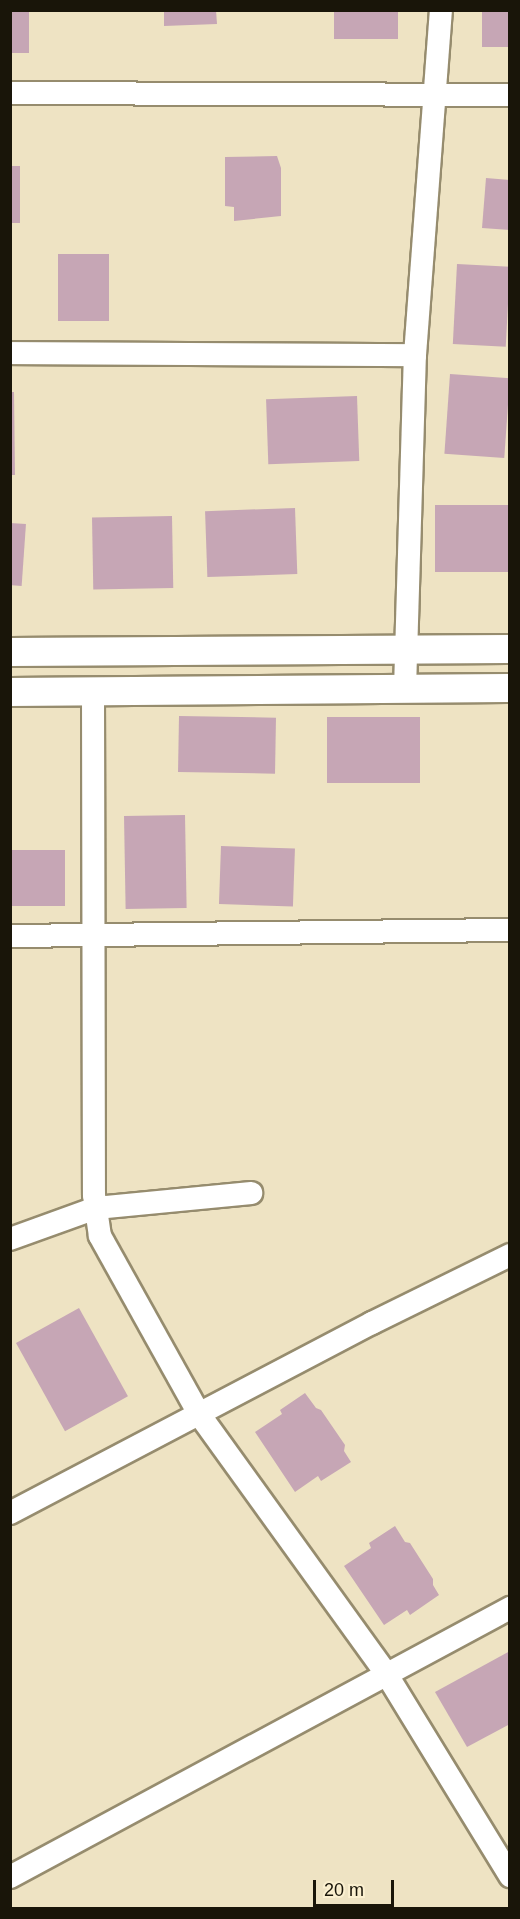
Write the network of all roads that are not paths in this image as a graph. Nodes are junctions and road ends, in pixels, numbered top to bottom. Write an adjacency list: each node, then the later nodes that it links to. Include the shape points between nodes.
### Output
1 (441, 10): 3 (street)
2 (10, 93): 3 (street)
3 (435, 94): 4 (street); 6 (street)
4 (510, 94)
5 (10, 353): 6 (street)
6 (415, 355): 8 (street)
7 (510, 649): 8 (street)
8 (406, 651): 9 (street); 11 (street)
9 (10, 652)
10 (510, 688): 11 (street)
11 (405, 689): 12 (street)
12 (93, 691): 13 (street); 16 (street)
13 (10, 692)
14 (510, 930): 16 (street)
15 (10, 936): 16 (street)
16 (92, 936): 18 (street)
17 (251, 1193): 18 (street)
18 (96, 1208): 19 (street); 21 (street, via 100,1236)
19 (10, 1239)
20 (510, 1256): 21 (street)
21 (199, 1413): 22 (street); 24 (street)
22 (10, 1512)
23 (510, 1608): 24 (street)
24 (387, 1675): 25 (street); 26 (street)
25 (510, 1876)
26 (10, 1877)

